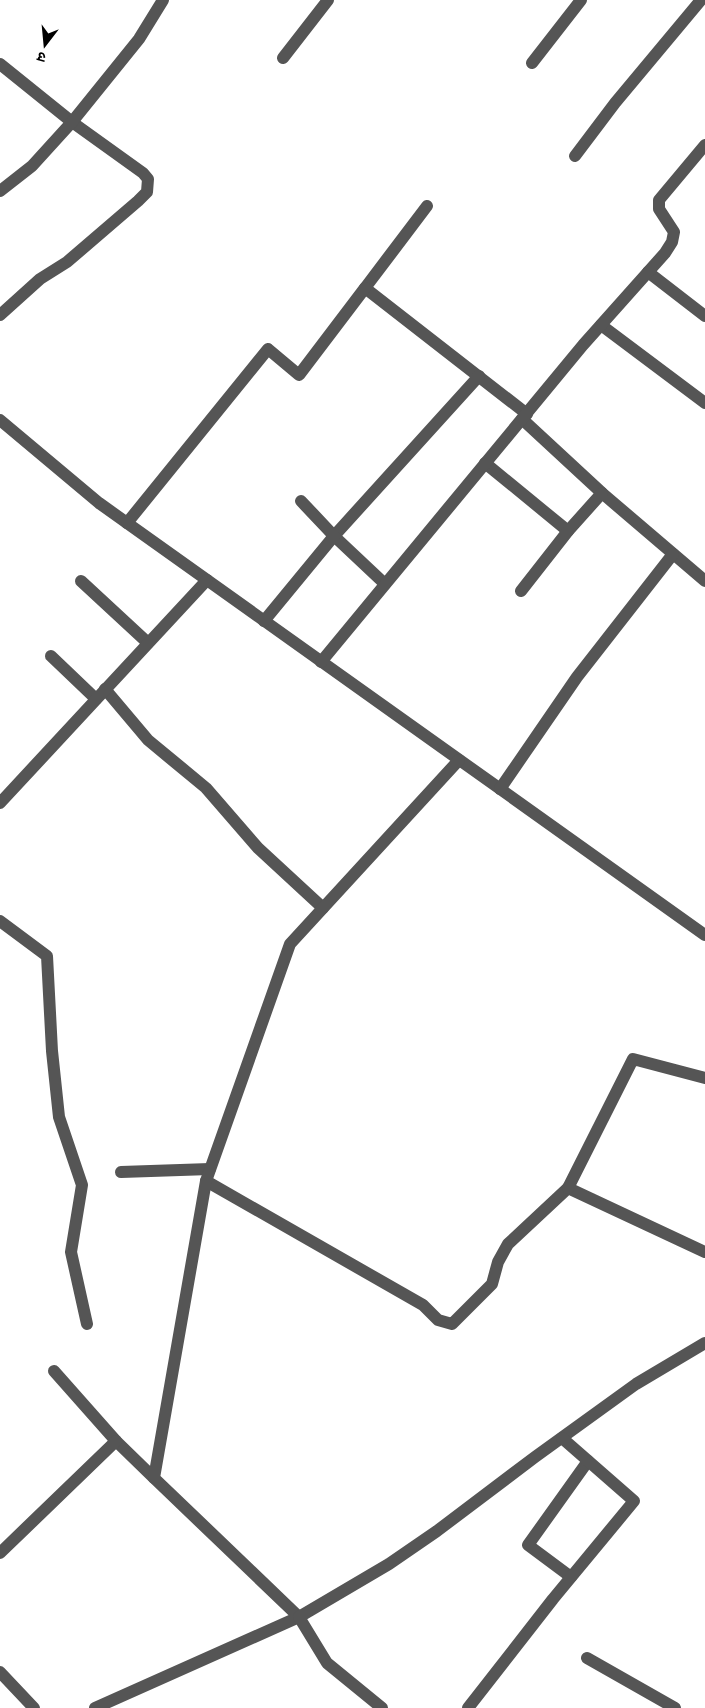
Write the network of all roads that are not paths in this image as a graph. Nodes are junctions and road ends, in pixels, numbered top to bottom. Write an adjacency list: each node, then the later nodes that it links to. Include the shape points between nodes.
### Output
1 (163, 0): 8 (street, via 139,39)
2 (328, 0): 5 (street)
3 (581, 0): 6 (street)
4 (701, 0): 10 (street)
5 (284, 58)
6 (532, 63)
7 (0, 64): 8 (street)
8 (72, 122): 11 (street, via 32,166); 15 (street, via 143,173 148,180 147,192)
9 (705, 145): 13 (street, via 659,200 659,209 674,232 672,242)
10 (575, 156)
11 (0, 191)
12 (427, 206): 14 (street)
13 (648, 272): 16 (street); 17 (street)
14 (365, 288): 18 (street); 25 (street, via 299,375 268,349)
15 (0, 315)
16 (705, 316)
17 (601, 325): 19 (street); 20 (street)
18 (479, 376): 20 (street); 27 (street)
19 (705, 403)
20 (525, 417): 22 (street); 23 (street)
21 (0, 420): 25 (street)
22 (485, 463): 26 (street); 32 (street)
23 (602, 493): 26 (street); 28 (street)
24 (301, 501): 27 (street)
25 (127, 523): 29 (street)
26 (568, 531): 33 (street)
27 (334, 536): 32 (street); 34 (street)
28 (673, 554): 31 (street); 41 (street, via 577,677)
29 (207, 580): 34 (street); 35 (street)
30 (81, 581): 35 (street)
31 (705, 581)
32 (385, 584): 37 (street)
33 (521, 591)
34 (264, 621): 37 (street)
35 (148, 643): 38 (street)
36 (51, 656): 39 (street)
37 (321, 662): 40 (street)
38 (105, 689): 39 (street); 43 (street, via 148,740 206,788 258,848)
39 (96, 700): 42 (street)
40 (459, 760): 41 (street); 43 (street)
41 (500, 789): 45 (street)
42 (2, 796)
43 (323, 908): 47 (street, via 290,944)
44 (0, 921): 52 (street, via 46,956 59,1117 82,1186 71,1252)
45 (705, 934)
46 (705, 1078): 50 (street, via 633,1059)
47 (210, 1169): 48 (street); 49 (street)
48 (121, 1172)
49 (206, 1182): 50 (street, via 423,1306 438,1320 452,1324 492,1284 498,1262 508,1244); 58 (street)
50 (568, 1188): 51 (street)
51 (705, 1252)
52 (87, 1324)
53 (705, 1343): 55 (street, via 636,1384)
54 (54, 1371): 56 (street)
55 (562, 1438): 57 (street); 61 (street, via 429,1537)
56 (116, 1441): 58 (street); 59 (street)
57 (588, 1461): 60 (street, via 528,1544); 60 (street, via 634,1501)
58 (154, 1478): 61 (street)
59 (0, 1553)
60 (571, 1577): 67 (street)
61 (299, 1617): 65 (street); 66 (street, via 328,1663)
62 (587, 1658): 68 (street)
63 (0, 1672): 64 (street)
64 (34, 1708)
65 (94, 1708)
66 (382, 1708)
67 (468, 1708)
68 (675, 1708)

